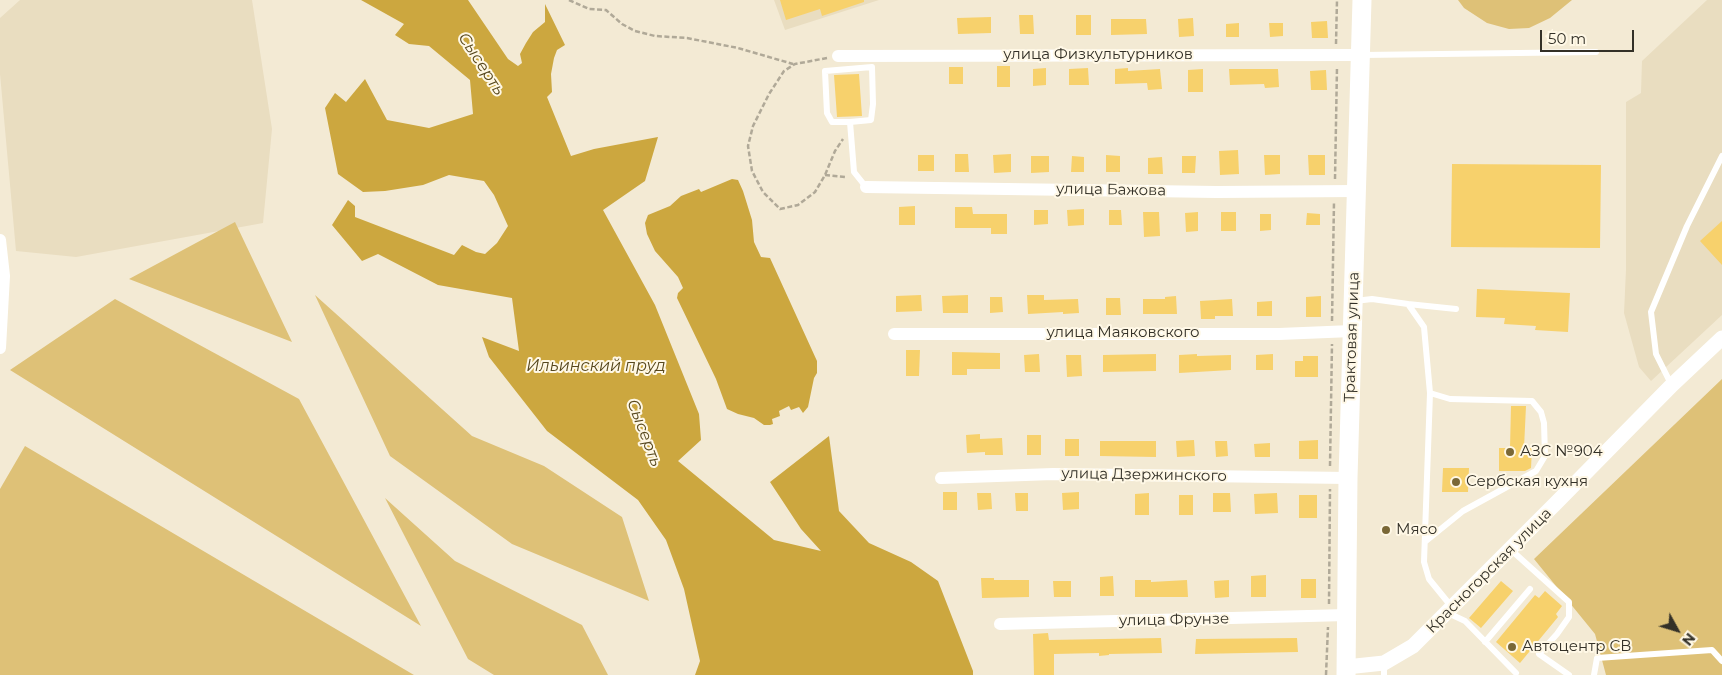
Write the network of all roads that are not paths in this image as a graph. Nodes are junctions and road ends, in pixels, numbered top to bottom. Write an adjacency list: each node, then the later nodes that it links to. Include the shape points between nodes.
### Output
1 (1362, 0): 3 (main road, Трактовая улица)
2 (1596, 52): 3 (lane)
3 (1359, 55): 4 (street, улица Физкультурников); 8 (main road, Трактовая улица)
4 (838, 56)
5 (850, 126): 5 (lane, via 832,122 827,113 825,71 872,67 871,120); 7 (lane, via 854,172)
6 (1722, 156): 17 (lane, via 1686,226 1651,312 1656,354)
7 (863, 183): 8 (street, улица Бажова, via 1217,192)
8 (1355, 191): 10 (main road, Трактовая улица)
9 (0, 240): 16 (street, via 4,276)
10 (1353, 301): 11 (lane, via 1372,299); 13 (main road, Трактовая улица)
11 (1408, 304): 12 (lane); 18 (lane, via 1424,328)
12 (1456, 308)
13 (1352, 331): 14 (street, улица Маяковского, via 1279,334); 20 (main road, Трактовая улица)
14 (894, 334)
15 (1722, 338): 17 (street, Красногорская улица)
16 (0, 348)
17 (1672, 385): 22 (street, Красногорская улица)
18 (1430, 393): 21 (lane); 21 (lane, via 1450,398 1532,401 1544,422 1545,456 1536,471 1463,511)
19 (941, 478): 20 (street, улица Дзержинского, via 1053,474)
20 (1348, 478): 25 (main road, Трактовая улица)
21 (1426, 541): 24 (lane, via 1424,562 1429,579)
22 (1510, 549): 24 (street, Красногорская улица); 32 (lane, via 1569,602 1569,617 1539,654)
23 (1530, 589): 27 (lane)
24 (1450, 609): 27 (lane); 29 (street, Красногорская улица, via 1414,646)
25 (1347, 615): 26 (street, улица Фрунзе); 30 (main road, Трактовая улица)
26 (1000, 624)
27 (1485, 642): 31 (lane)
28 (1722, 661): 33 (lane, via 1712,650 1597,658)
29 (1384, 669): 30 (street, Красногорская улица)
30 (1346, 671)
31 (1516, 673)
32 (1569, 675)
33 (1594, 675)

